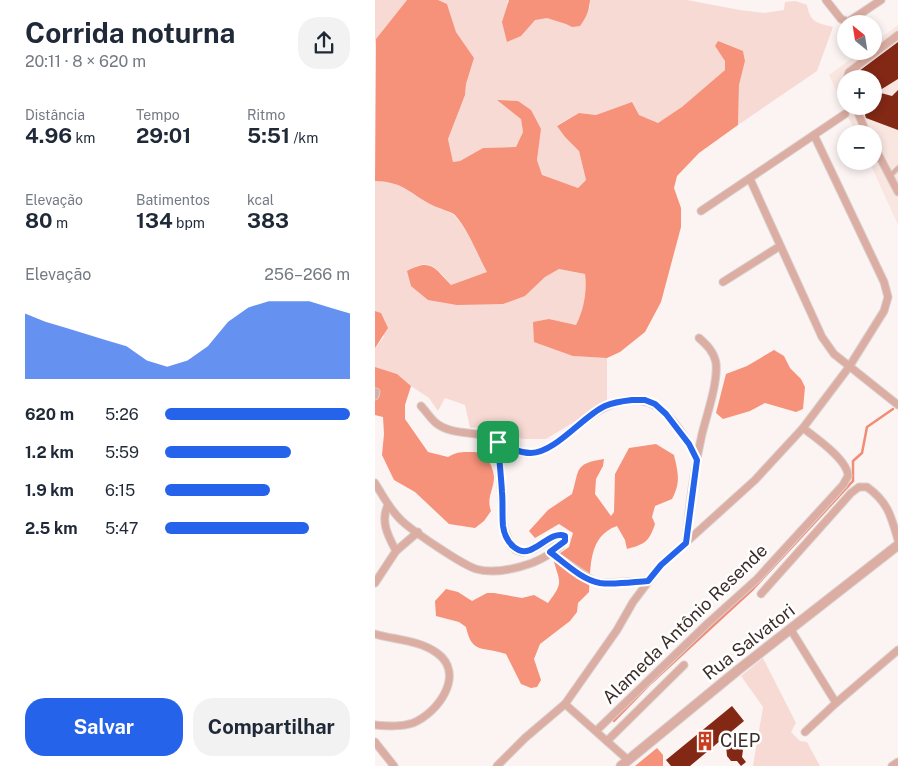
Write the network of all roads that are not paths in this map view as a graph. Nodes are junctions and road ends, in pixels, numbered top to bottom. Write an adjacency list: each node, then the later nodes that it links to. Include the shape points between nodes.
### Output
1 (826, 0): 2 (street, via 841,19 848,22)
2 (881, 0)
3 (898, 35): 4 (street)
4 (852, 70)
5 (844, 115): 6 (street)
6 (814, 135): 10 (street); 16 (street, via 885,282 888,297 884,311)
7 (882, 162): 9 (street)
8 (898, 168): 9 (lane)
9 (889, 176): 11 (street)
10 (750, 179): 12 (street); 13 (street)
11 (898, 192)
12 (701, 211)
13 (780, 246): 14 (street); 16 (street, via 822,337)
14 (723, 282)
15 (699, 338): 21 (street, via 709,347 716,364)
16 (849, 367): 17 (street); 19 (street)
17 (897, 401)
18 (421, 406): 20 (street, via 443,428 487,436)
19 (803, 428): 26 (street, via 755,480); 40 (street, Alameda Antônio Resende, via 845,466 847,476 843,485 757,579)
20 (498, 442): 21 (street, via 517,451 532,453 558,441 605,406 645,400 666,414); 29 (street, via 503,529 510,544 522,552 560,534 565,536 563,544)
21 (697, 460): 26 (street)
22 (375, 483): 23 (street)
23 (388, 505): 24 (street, via 402,521); 28 (street, via 385,529)
24 (418, 532): 28 (street); 29 (street, via 464,564 483,570 519,567)
25 (898, 540): 32 (street, Alameda Antônio Resende, via 884,501 863,486 851,493)
26 (686, 543): 30 (street)
27 (898, 545): 33 (street, Rua Salvatori)
28 (396, 551): 31 (street)
29 (550, 552): 30 (street, via 593,581)
30 (648, 581): 38 (street)
31 (375, 583)
32 (761, 594)
33 (791, 630): 37 (street); 45 (street, Rua Salvatori)
34 (375, 634): 39 (street, via 418,644 438,654 447,665 450,677 447,691 432,710 414,722 395,726)
35 (898, 650): 37 (street)
36 (684, 665): 42 (street, Alameda Antônio Resende)
37 (837, 703): 41 (street)
38 (565, 704): 40 (street); 47 (street)
39 (375, 725)
40 (596, 730): 42 (street)
41 (805, 732)
42 (607, 741): 45 (street)
43 (375, 742): 46 (street)
44 (898, 762): 48 (street)
45 (625, 763)
46 (394, 766)
47 (497, 766)
48 (892, 766)

